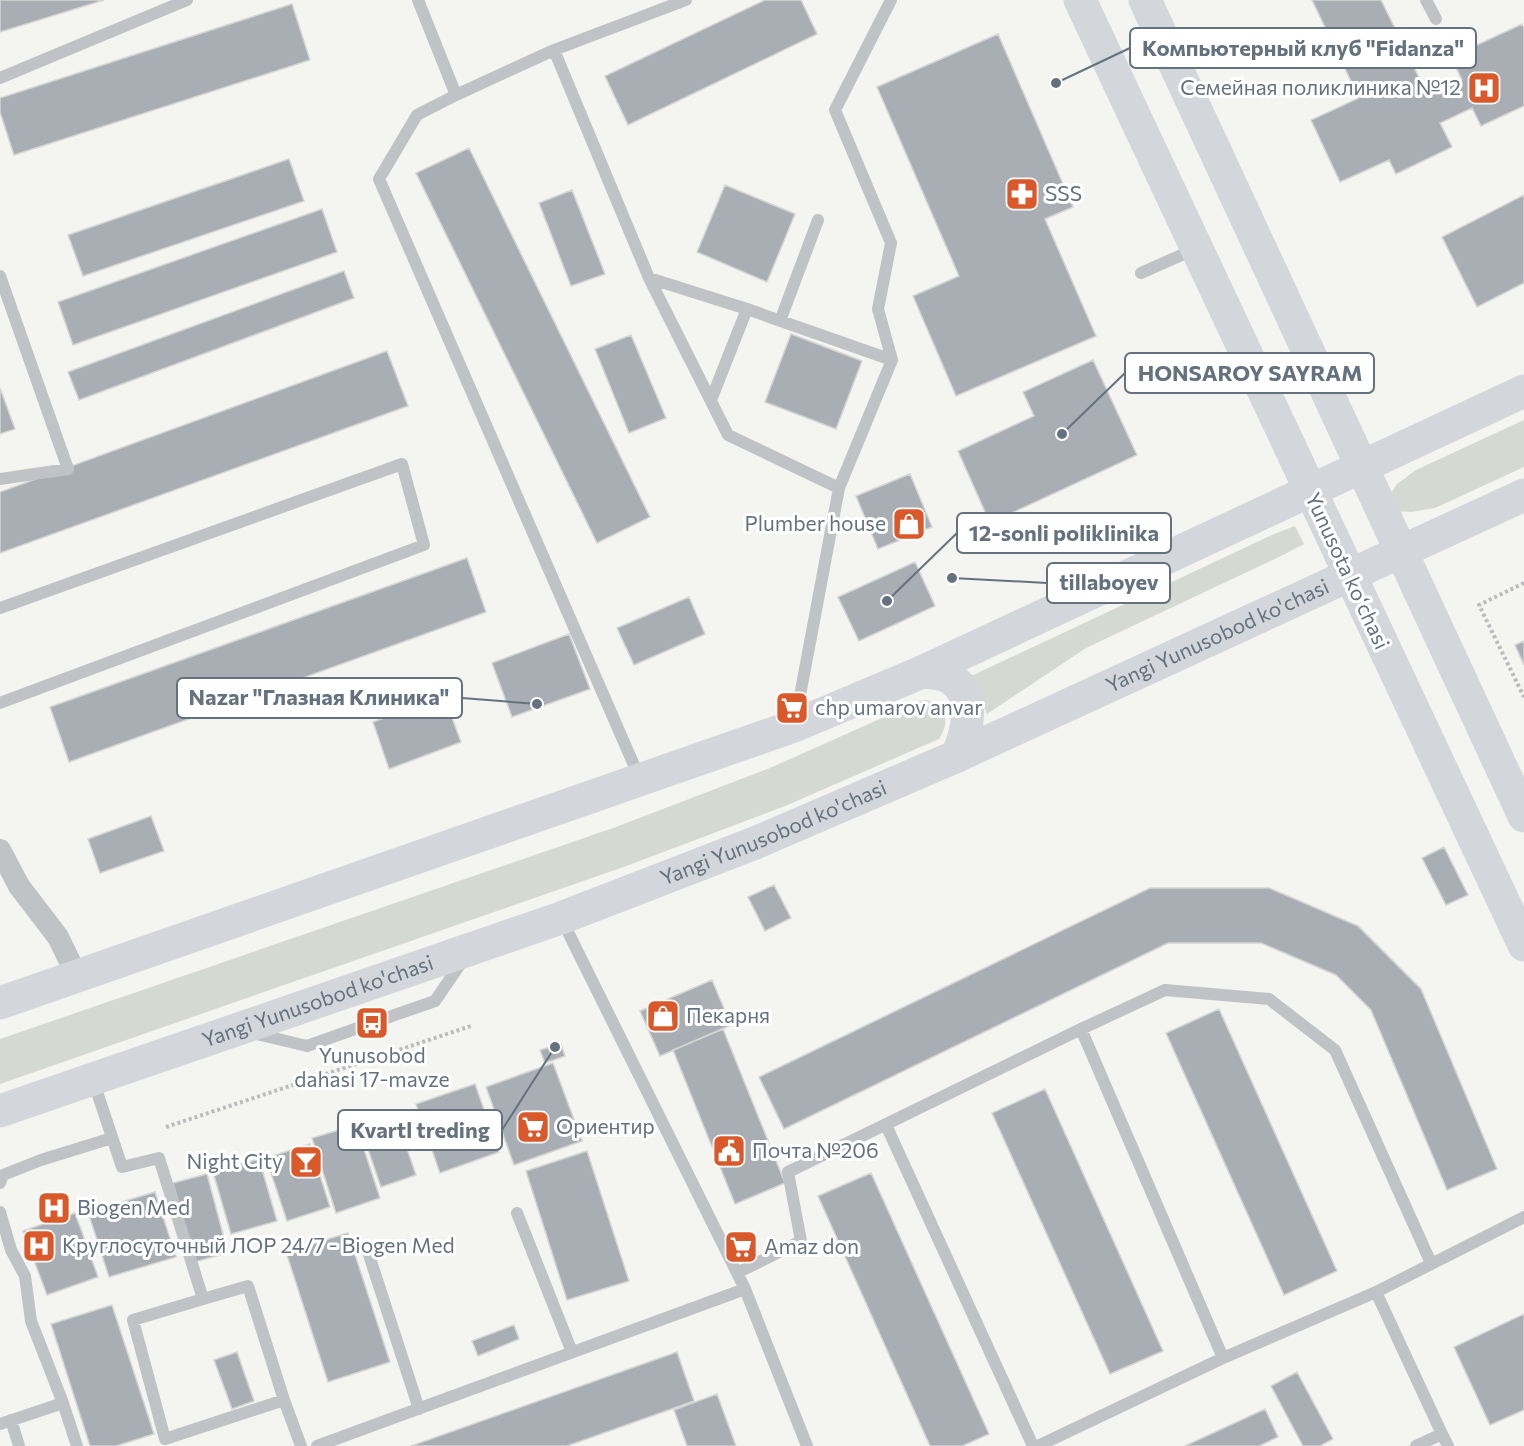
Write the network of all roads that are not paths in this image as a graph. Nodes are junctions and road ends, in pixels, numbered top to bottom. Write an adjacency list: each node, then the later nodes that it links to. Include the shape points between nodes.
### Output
1 (187, 0): 10 (lane)
2 (418, 0): 11 (lane)
3 (686, 0): 9 (lane)
4 (1080, 0): 13 (main road, Yunusota koʻchasi)
5 (1145, 0): 22 (main road)
6 (1426, 0): 8 (lane)
7 (889, 1): 19 (lane, via 835,110 891,243 878,309)
8 (1436, 19)
9 (554, 50): 11 (lane); 16 (lane)
10 (0, 78)
11 (456, 95): 34 (lane, via 417,115 379,179)
12 (818, 220): 18 (lane)
13 (1198, 248): 14 (lane); 25 (main road, Yunusota koʻchasi)
14 (1141, 273)
15 (0, 276): 23 (lane, via 68,469)
16 (649, 278): 17 (lane); 21 (lane)
17 (747, 309): 18 (lane); 21 (lane)
18 (780, 321): 19 (lane)
19 (892, 360): 24 (lane)
20 (1524, 391): 22 (main road)
21 (711, 400): 24 (lane, via 728,435)
22 (1363, 466): 25 (main road); 27 (main road)
23 (0, 479)
24 (840, 488): 32 (lane)
25 (1311, 491): 28 (main road, Yunusota koʻchasi); 30 (main road)
26 (1524, 495): 27 (main road, Yangi Yunusobod ko'chasi)
27 (1402, 551): 28 (main road, Yangi Yunusobod ko'chasi); 35 (main road)
28 (1349, 576): 33 (main road, Yangi Yunusobod ko'chasi); 38 (main road, Yunusota koʻchasi)
29 (0, 608): 31 (lane, via 402,464 424,545)
30 (922, 672): 32 (main road); 33 (main road, via 944,675 957,682 963,691 967,727)
31 (0, 703)
32 (794, 726): 34 (main road)
33 (957, 756): 37 (main road, Yangi Yunusobod ko'chasi, via 754,843)
34 (641, 780): 39 (main road)
35 (1524, 816)
36 (0, 850): 39 (street, via 19,886 58,937)
37 (561, 918): 42 (main road, Yangi Yunusobod ko'chasi); 52 (lane)
38 (1524, 945)
39 (77, 976): 40 (main road)
40 (0, 1003)
41 (1081, 1029): 44 (lane); 51 (lane, via 1165,990 1269,999 1335,1050); 57 (lane)
42 (93, 1079): 43 (main road, Yangi Yunusobod ko'chasi); 45 (lane)
43 (0, 1111)
44 (886, 1125): 52 (lane, via 788,1172 801,1241); 69 (lane)
45 (112, 1138): 46 (lane, via 3,1175); 55 (lane, via 122,1167 159,1158)
46 (0, 1183)
47 (0, 1212): 59 (lane, via 11,1250 25,1276 32,1321)
48 (517, 1213): 56 (lane)
49 (1524, 1217): 51 (lane)
50 (369, 1255): 60 (lane)
51 (1431, 1263): 54 (lane)
52 (737, 1273): 53 (lane)
53 (745, 1289): 56 (lane); 68 (lane)
54 (1376, 1292): 57 (lane); 62 (lane)
55 (203, 1299): 58 (lane, via 248,1286); 63 (lane, via 133,1320)
56 (572, 1353): 60 (lane)
57 (1223, 1358): 69 (lane)
58 (284, 1400): 63 (lane); 66 (lane)
59 (63, 1403): 61 (lane); 65 (lane)
60 (419, 1409): 67 (lane)
61 (5, 1422): 64 (lane)
62 (1442, 1434): 70 (lane); 71 (lane)
63 (166, 1442)
64 (19, 1446)
65 (76, 1446)
66 (301, 1446)
67 (317, 1446)
68 (807, 1446)
69 (1035, 1446)
70 (1416, 1446)
71 (1448, 1446)

